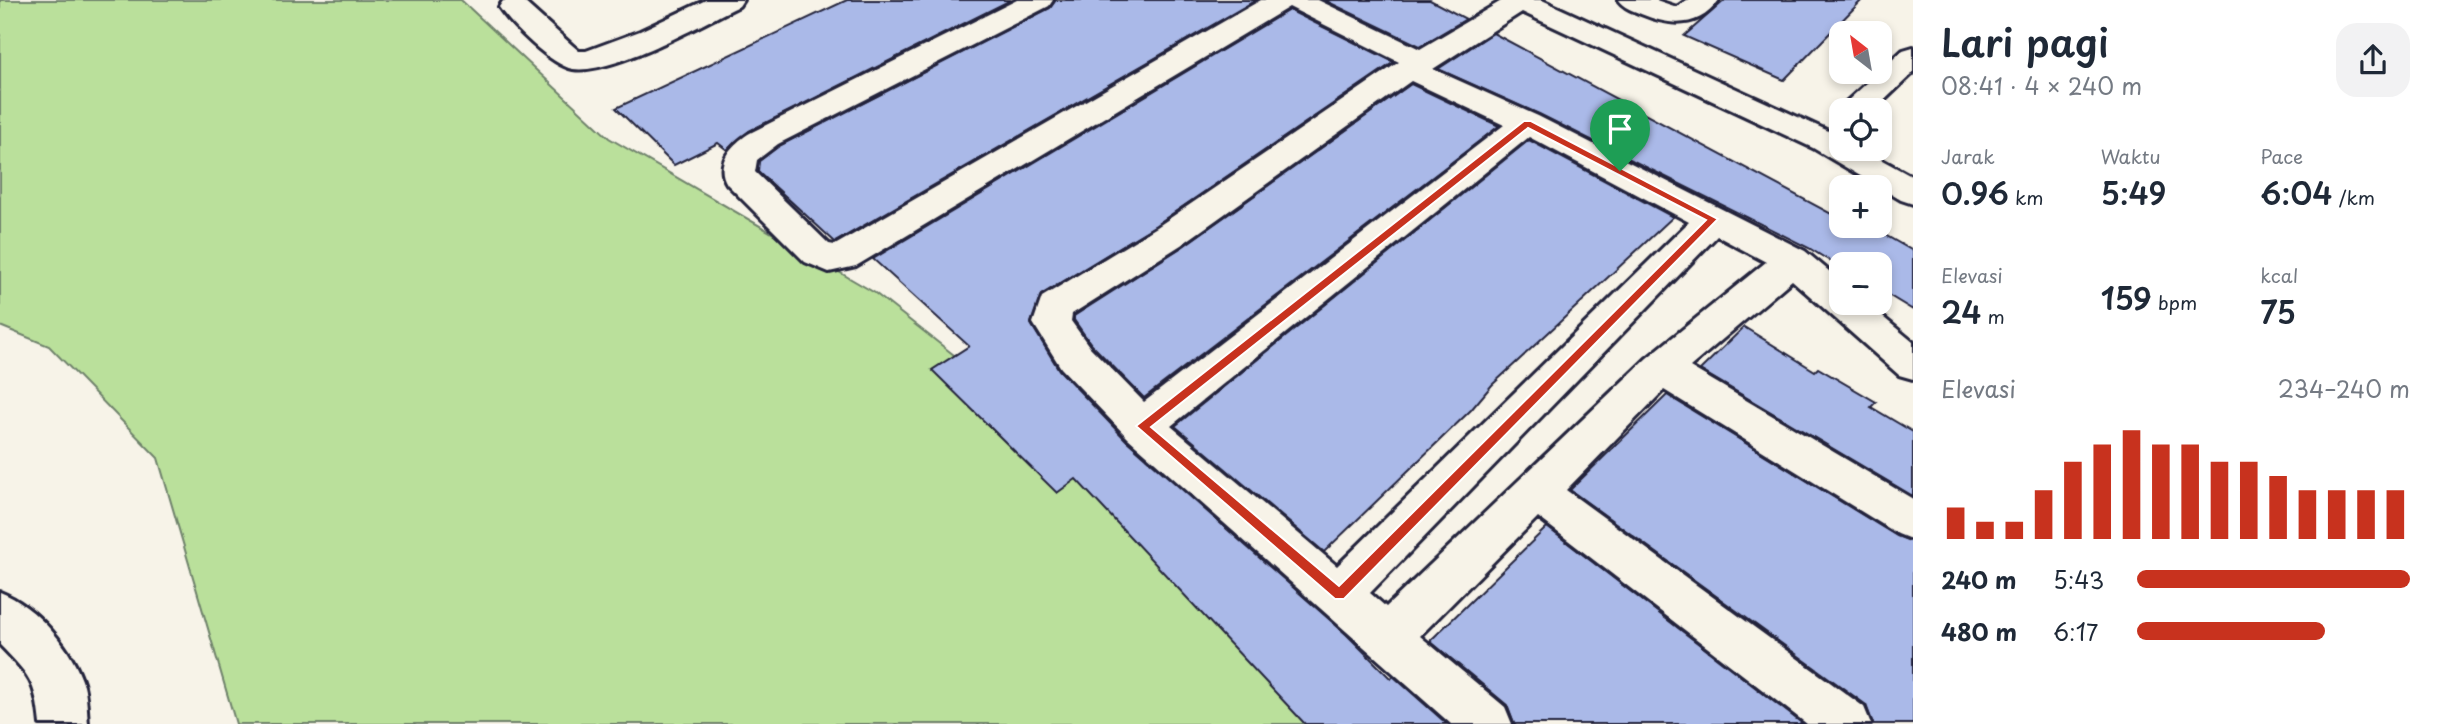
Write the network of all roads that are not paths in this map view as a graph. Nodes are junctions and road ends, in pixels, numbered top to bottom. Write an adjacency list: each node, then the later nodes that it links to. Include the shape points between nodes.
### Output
1 (729, 0): 9 (street, via 627,47 583,60 569,57)
2 (1040, 0): 3 (street, via 767,137 742,157 739,176 817,253 829,259 843,257)
3 (1281, 0)
4 (1296, 0): 11 (street)
5 (1520, 0): 11 (street); 14 (street)
6 (1632, 0): 7 (street, via 1674,16 1688,14)
7 (1705, 0)
8 (542, 3): 9 (street)
9 (506, 4)
10 (1913, 56): 12 (street)
11 (1416, 65): 13 (street); 23 (street, via 1169,236 1055,307 1052,323 1075,356)
12 (1869, 98)
13 (1527, 123): 17 (street); 23 (street)
14 (1829, 132)
15 (1870, 161): 16 (street)
16 (1913, 192)
17 (1713, 219): 18 (street); 26 (street)
18 (1791, 260): 19 (street); 22 (street)
19 (1829, 293)
20 (1855, 315): 21 (street)
21 (1913, 364)
22 (1661, 369): 24 (street); 25 (street)
23 (1142, 426): 26 (street)
24 (1535, 491): 28 (street); 31 (street)
25 (1913, 521)
26 (1339, 594): 28 (street)
27 (0, 613): 29 (street, via 42,655 60,687)
28 (1388, 636): 30 (street)
29 (64, 724)
30 (1488, 724)
31 (1847, 724)

